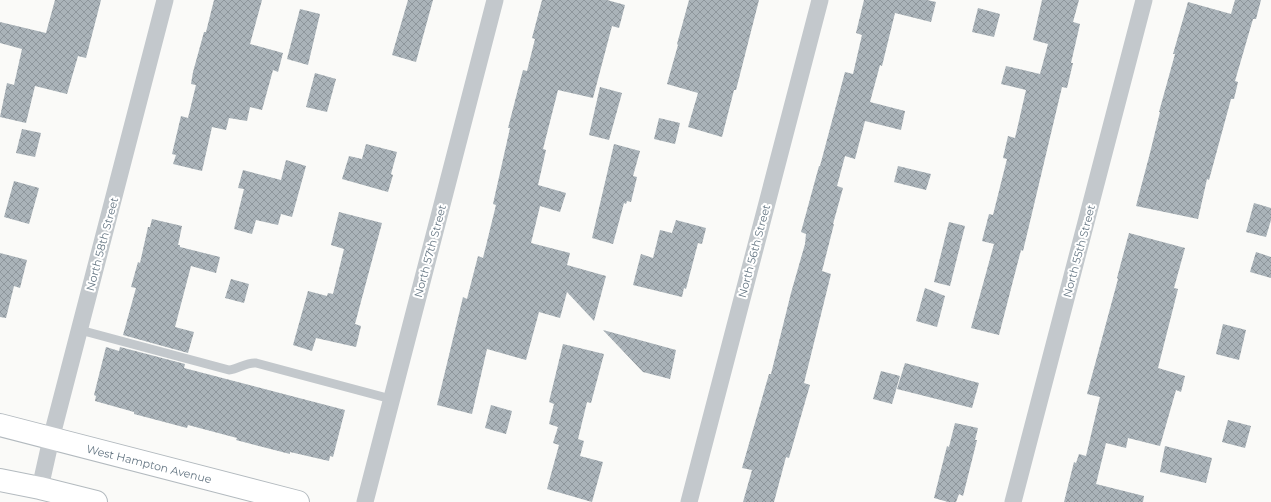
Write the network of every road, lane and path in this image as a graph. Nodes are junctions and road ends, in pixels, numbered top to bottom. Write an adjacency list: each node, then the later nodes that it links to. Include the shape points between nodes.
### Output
1 (165, 0): 5 (street, North 58th Street)
2 (495, 0): 6 (street, North 57th Street)
3 (820, 0): 14 (street, North 56th Street)
4 (1144, 0): 15 (street, North 55th Street)
5 (80, 330): 6 (lane, via 229,370 256,363); 8 (street, North 58th Street)
6 (392, 399): 13 (street, North 57th Street)
7 (0, 425): 8 (main road, West Hampton Avenue)
8 (52, 439): 10 (street, North 58th Street); 12 (main road, West Hampton Avenue)
9 (0, 480): 10 (main road)
10 (40, 488): 11 (main road)
11 (96, 502)
12 (298, 502)
13 (365, 502)
14 (689, 502)
15 (1013, 502)

